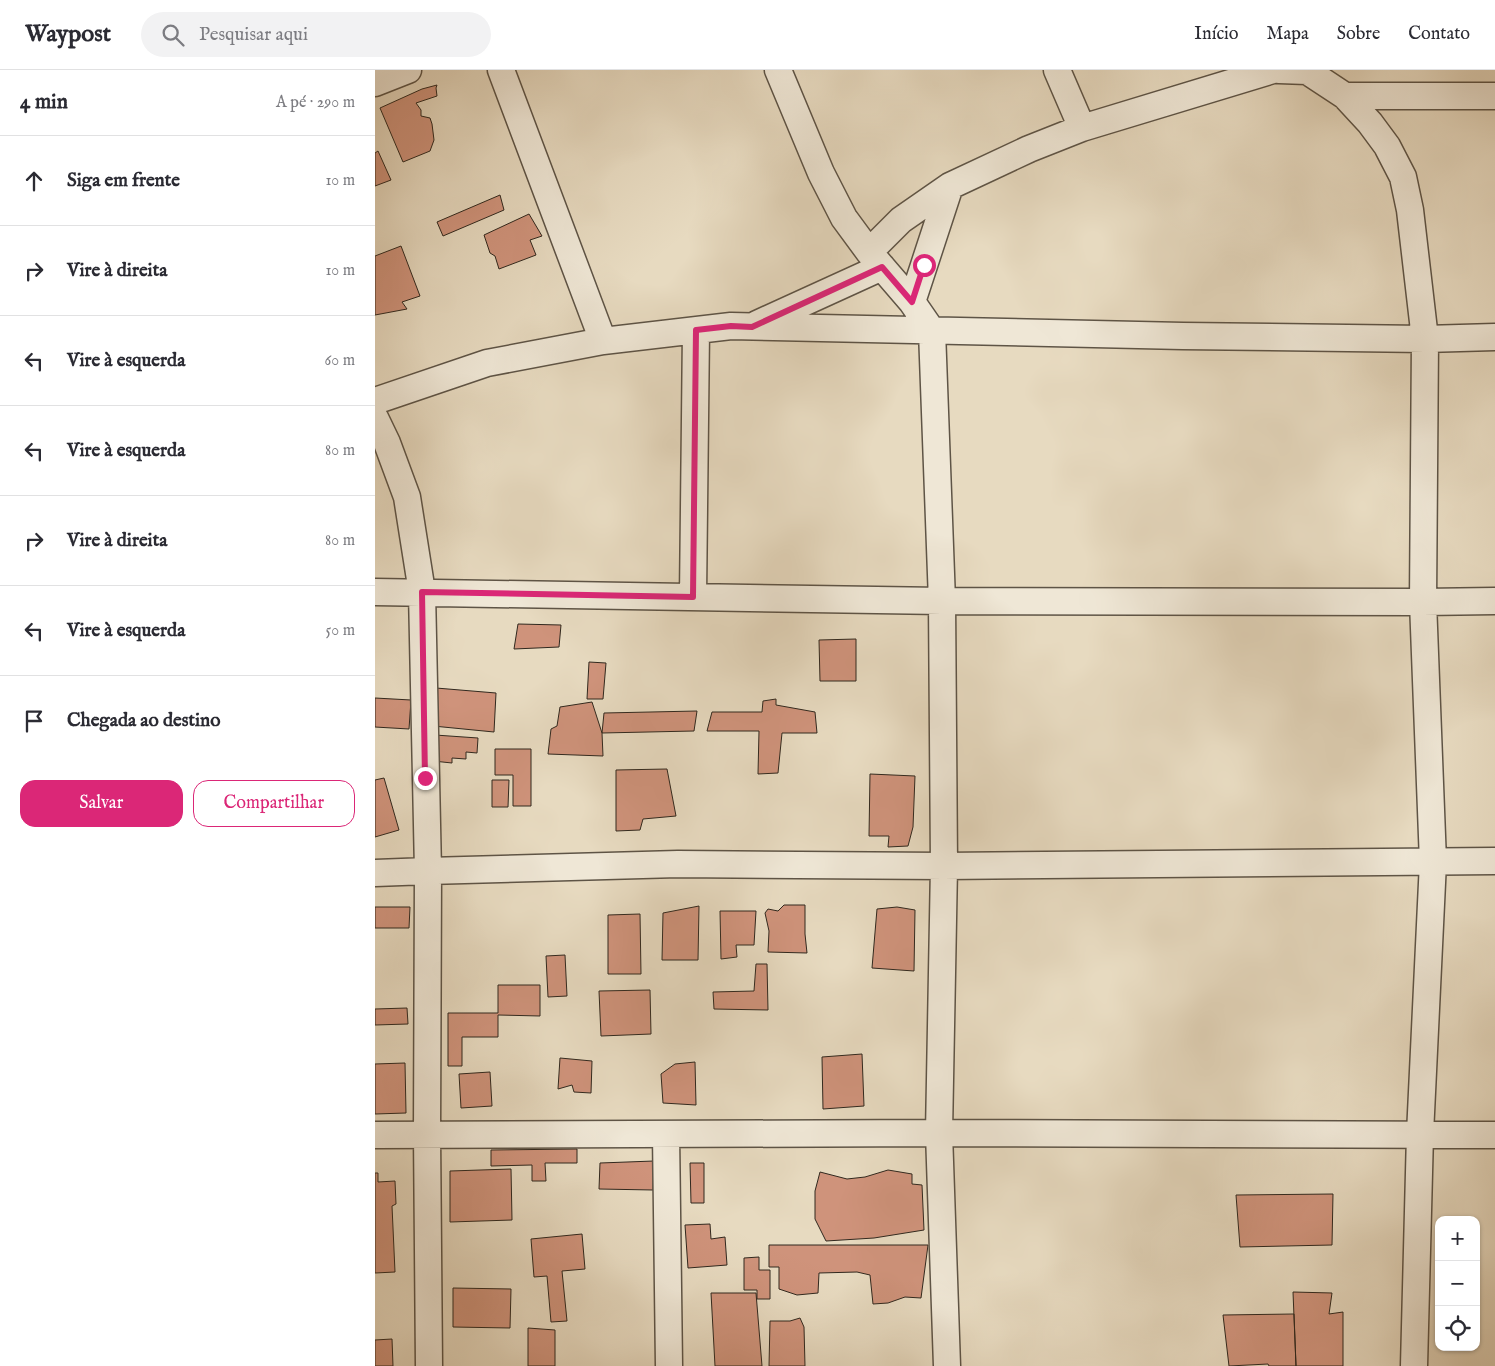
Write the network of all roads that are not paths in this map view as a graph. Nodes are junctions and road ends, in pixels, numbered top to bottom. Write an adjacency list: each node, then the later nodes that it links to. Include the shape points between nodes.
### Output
1 (408, 70): 8 (street)
2 (501, 70): 20 (street)
3 (778, 70): 13 (street, via 839,209)
4 (1057, 70): 11 (street)
5 (1273, 70): 11 (street)
6 (1279, 70): 7 (street)
7 (1306, 71): 9 (street)
8 (375, 83)
9 (1345, 96): 10 (street); 19 (street, via 1370,122 1403,177)
10 (1495, 96)
11 (1082, 128): 12 (street)
12 (950, 186): 13 (street, via 901,220); 14 (street)
13 (876, 259): 14 (street); 15 (street)
14 (912, 302): 17 (street)
15 (752, 327): 16 (street); 17 (street)
16 (696, 330): 20 (street); 25 (street)
17 (932, 331): 19 (street); 27 (street)
18 (1495, 337): 19 (street)
19 (1425, 339): 28 (street)
20 (603, 341): 21 (street, via 487,363)
21 (375, 401)
22 (375, 418): 24 (street, via 407,497)
23 (375, 592): 24 (street)
24 (422, 592): 25 (street); 32 (street)
25 (693, 597): 27 (street)
26 (1495, 600): 28 (street)
27 (942, 601): 28 (street); 31 (street)
28 (1423, 602): 30 (street)
29 (1495, 861): 30 (street)
30 (1433, 862): 31 (street); 38 (street)
31 (944, 866): 32 (street, via 678,864); 34 (street)
32 (428, 871): 33 (street); 36 (street)
33 (375, 873)
34 (939, 1133): 37 (street); 38 (street); 42 (street)
35 (375, 1134): 36 (street)
36 (427, 1134): 37 (street); 40 (street)
37 (666, 1134): 41 (street)
38 (1420, 1134): 39 (street); 43 (street)
39 (1495, 1134)
40 (429, 1366)
41 (669, 1366)
42 (947, 1366)
43 (1414, 1366)

